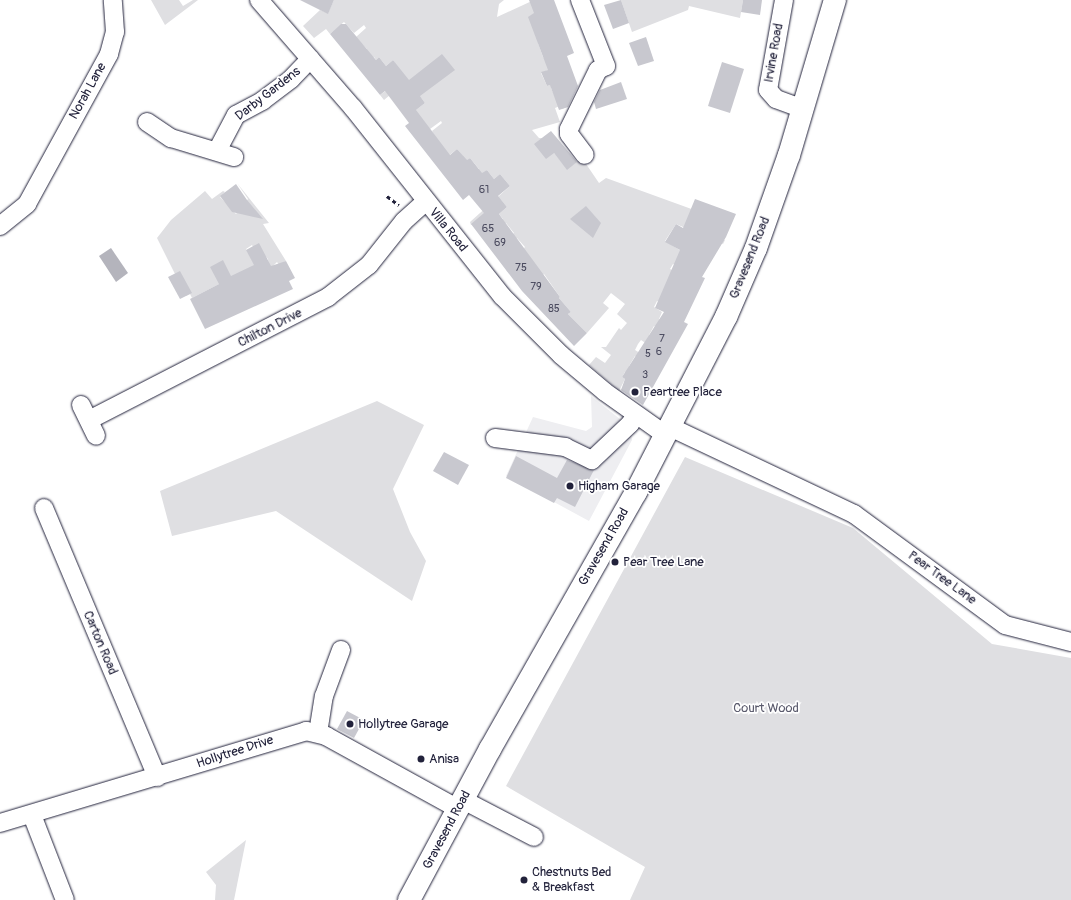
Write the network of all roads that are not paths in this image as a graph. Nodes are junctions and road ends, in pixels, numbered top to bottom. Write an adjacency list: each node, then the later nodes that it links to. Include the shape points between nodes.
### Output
1 (112, 0): 12 (street, Norah Lane, via 115,32 111,49 52,161)
2 (259, 0): 6 (street, Villa Road)
3 (580, 0): 10 (street, via 606,66 598,70 569,129 569,134)
4 (784, 0): 7 (street, Irvine Road, via 768,90 776,99)
5 (835, 0): 7 (main road, Gravesend Road)
6 (310, 59): 9 (street, Darby Gardens, via 262,101 236,115); 14 (street, Villa Road, via 353,108)
7 (803, 109): 18 (main road, Gravesend Road, via 756,248 726,317)
8 (147, 122): 9 (street, via 171,138)
9 (217, 151): 11 (street)
10 (585, 155)
11 (234, 157)
12 (41, 175): 13 (street); 15 (street, Norah Lane, via 26,204)
13 (24, 183)
14 (425, 202): 16 (street, Villa Road, via 528,324 605,392); 17 (street, Chilton Drive, via 404,221 369,265 328,297)
15 (0, 226)
16 (636, 415): 18 (street, Villa Road); 19 (street, via 630,424 592,460 565,447)
17 (89, 420)
18 (666, 430): 21 (street, Pear Tree Lane, via 854,514 1005,625); 25 (main road, Gravesend Road, via 641,482)
19 (496, 438)
20 (44, 508): 24 (street, Carton Road)
21 (1071, 642)
22 (341, 650): 23 (street, via 324,696)
23 (318, 733): 24 (street, Hollytree Drive, via 294,734); 25 (street)
24 (157, 777): 26 (street, Hollytree Drive)
25 (460, 804): 28 (street); 30 (main road, Gravesend Road)
26 (32, 815): 27 (street, Hollytree Drive); 29 (street)
27 (0, 823)
28 (534, 837)
29 (65, 900)
30 (409, 900)

